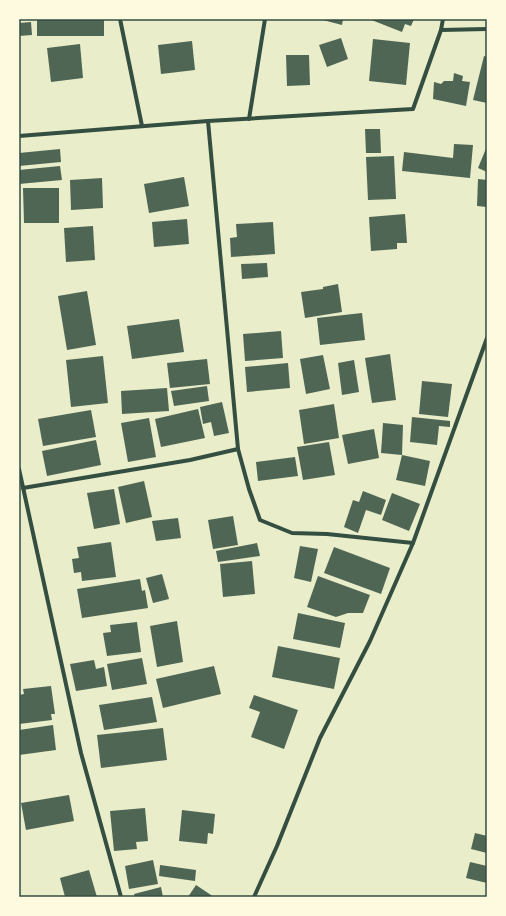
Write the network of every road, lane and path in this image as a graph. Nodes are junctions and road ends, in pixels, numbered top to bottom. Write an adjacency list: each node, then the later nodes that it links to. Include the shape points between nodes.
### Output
1 (120, 19): 8 (street)
2 (265, 19): 6 (street)
3 (443, 19): 5 (street)
4 (487, 29): 5 (street)
5 (441, 30): 6 (street, via 413,109)
6 (249, 119): 7 (street)
7 (208, 121): 8 (street); 11 (street)
8 (142, 126): 9 (street)
9 (19, 136)
10 (487, 338): 14 (street)
11 (238, 449): 13 (street, via 190,460); 14 (street, via 260,520 292,533)
12 (19, 469): 13 (street)
13 (23, 488): 15 (street, via 80,753)
14 (413, 543): 16 (street, via 370,641 320,738)
15 (121, 897)
16 (254, 897)

